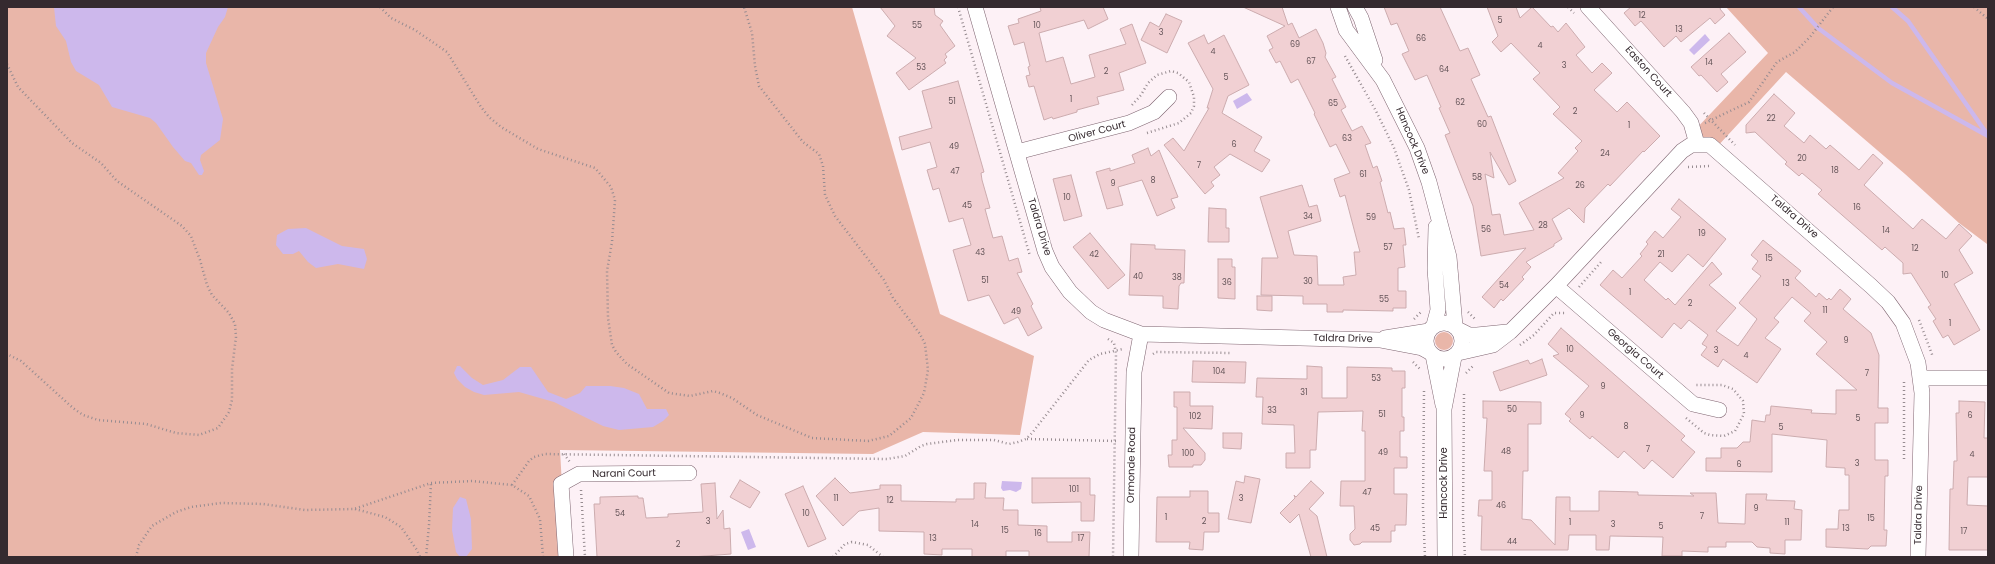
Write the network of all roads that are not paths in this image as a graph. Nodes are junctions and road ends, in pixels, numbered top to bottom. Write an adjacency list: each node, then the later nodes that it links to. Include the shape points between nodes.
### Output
1 (975, 7): 8 (street, Taldra Drive)
2 (1338, 7): 5 (street, Hancock Drive, via 1346,30)
3 (1356, 7): 5 (street, Hancock Drive)
4 (1588, 7): 7 (street, Easton Court, via 1683,112 1691,124)
5 (1383, 80): 9 (street, Hancock Drive, via 1417,148)
6 (1169, 97): 8 (street, Oliver Court, via 1154,112 1129,123)
7 (1697, 144): 10 (street, via 1682,151); 18 (street, Taldra Drive, via 1716,148 1888,302 1906,330)
8 (1017, 152): 13 (street, Taldra Drive, via 1040,237 1052,267 1070,292 1091,312)
9 (1435, 204): 11 (street, Hancock Drive, via 1438,310); 12 (street, Hancock Drive, via 1449,258)
10 (1556, 286): 14 (street); 21 (street, Georgia Court, via 1693,404)
11 (1431, 328): 12 (street, via 1445,322); 15 (street, Taldra Drive); 16 (street, via 1426,342)
12 (1457, 328): 14 (street, via 1477,335); 17 (street, via 1462,341)
13 (1135, 332): 15 (street, Taldra Drive); 24 (street, Ormonde Road)
14 (1510, 332): 17 (street, via 1493,345)
15 (1380, 340): 16 (street, Taldra Drive, via 1422,348)
16 (1432, 354): 17 (street, via 1443,359); 20 (street, Hancock Drive)
17 (1456, 355): 20 (street, Hancock Drive)
18 (1921, 378): 19 (street); 26 (street, Taldra Drive)
19 (1988, 378)
20 (1444, 410): 25 (street, Hancock Drive)
21 (1719, 410)
22 (689, 473): 23 (street, Narani Court, via 579,474 561,484)
23 (566, 557)
24 (1131, 557)
25 (1445, 557)
26 (1918, 557)

